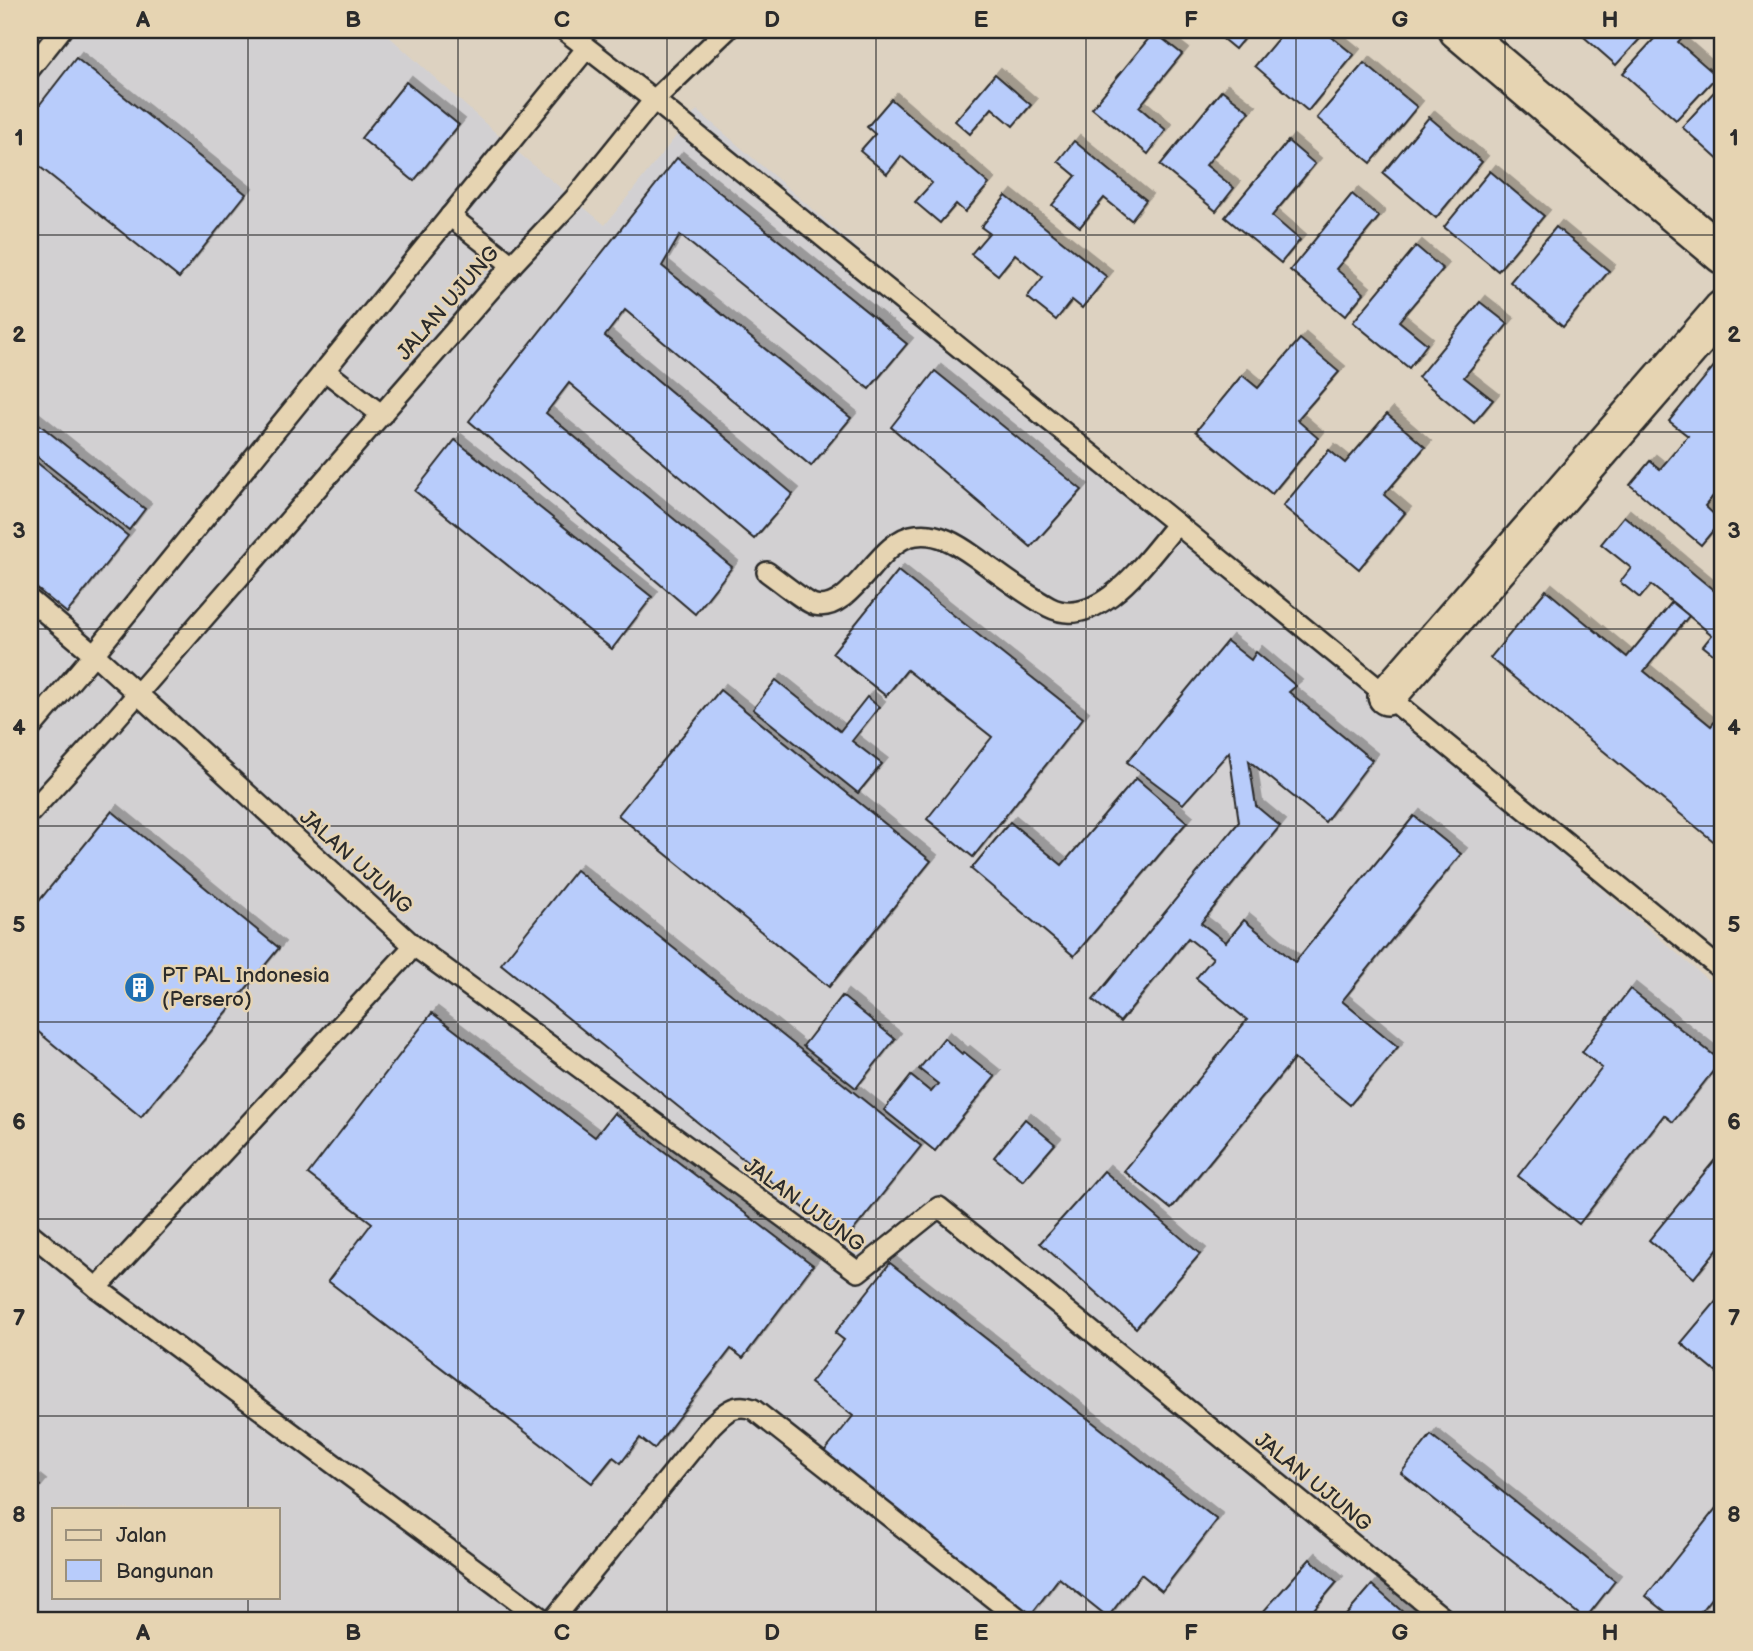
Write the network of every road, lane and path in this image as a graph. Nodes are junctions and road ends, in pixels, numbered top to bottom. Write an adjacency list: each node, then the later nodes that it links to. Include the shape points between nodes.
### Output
1 (61, 30): 6 (lane)
2 (564, 30): 5 (lane)
3 (727, 30): 7 (lane, JALAN UJUNG)
4 (1458, 30): 9 (street)
5 (586, 49): 7 (lane); 8 (lane)
6 (30, 69)
7 (654, 100): 10 (lane, JALAN UJUNG, via 574,199); 14 (lane)
8 (450, 216): 10 (lane); 12 (lane)
9 (1723, 255)
10 (512, 265): 13 (lane, JALAN UJUNG)
11 (1723, 309): 19 (street)
12 (324, 370): 13 (lane); 17 (lane)
13 (382, 415): 18 (lane, JALAN UJUNG)
14 (1177, 524): 15 (lane, via 1119,591 1096,606 1073,613 1050,608 936,535 913,535 891,547 846,595 830,604 814,605); 19 (lane)
15 (767, 572)
16 (30, 600): 17 (lane)
17 (94, 654): 18 (lane); 20 (lane)
18 (136, 693): 21 (lane, JALAN UJUNG); 22 (lane, JALAN UJUNG)
19 (1387, 696): 23 (lane)
20 (30, 729)
21 (30, 813)
22 (414, 946): 25 (lane); 29 (lane, JALAN UJUNG, via 858,1272 939,1207)
23 (1723, 971)
24 (30, 1233): 25 (lane)
25 (97, 1288): 26 (lane)
26 (545, 1621)
27 (552, 1621): 28 (lane, via 711,1426 724,1412 744,1406)
28 (1022, 1621)
29 (1447, 1621)

